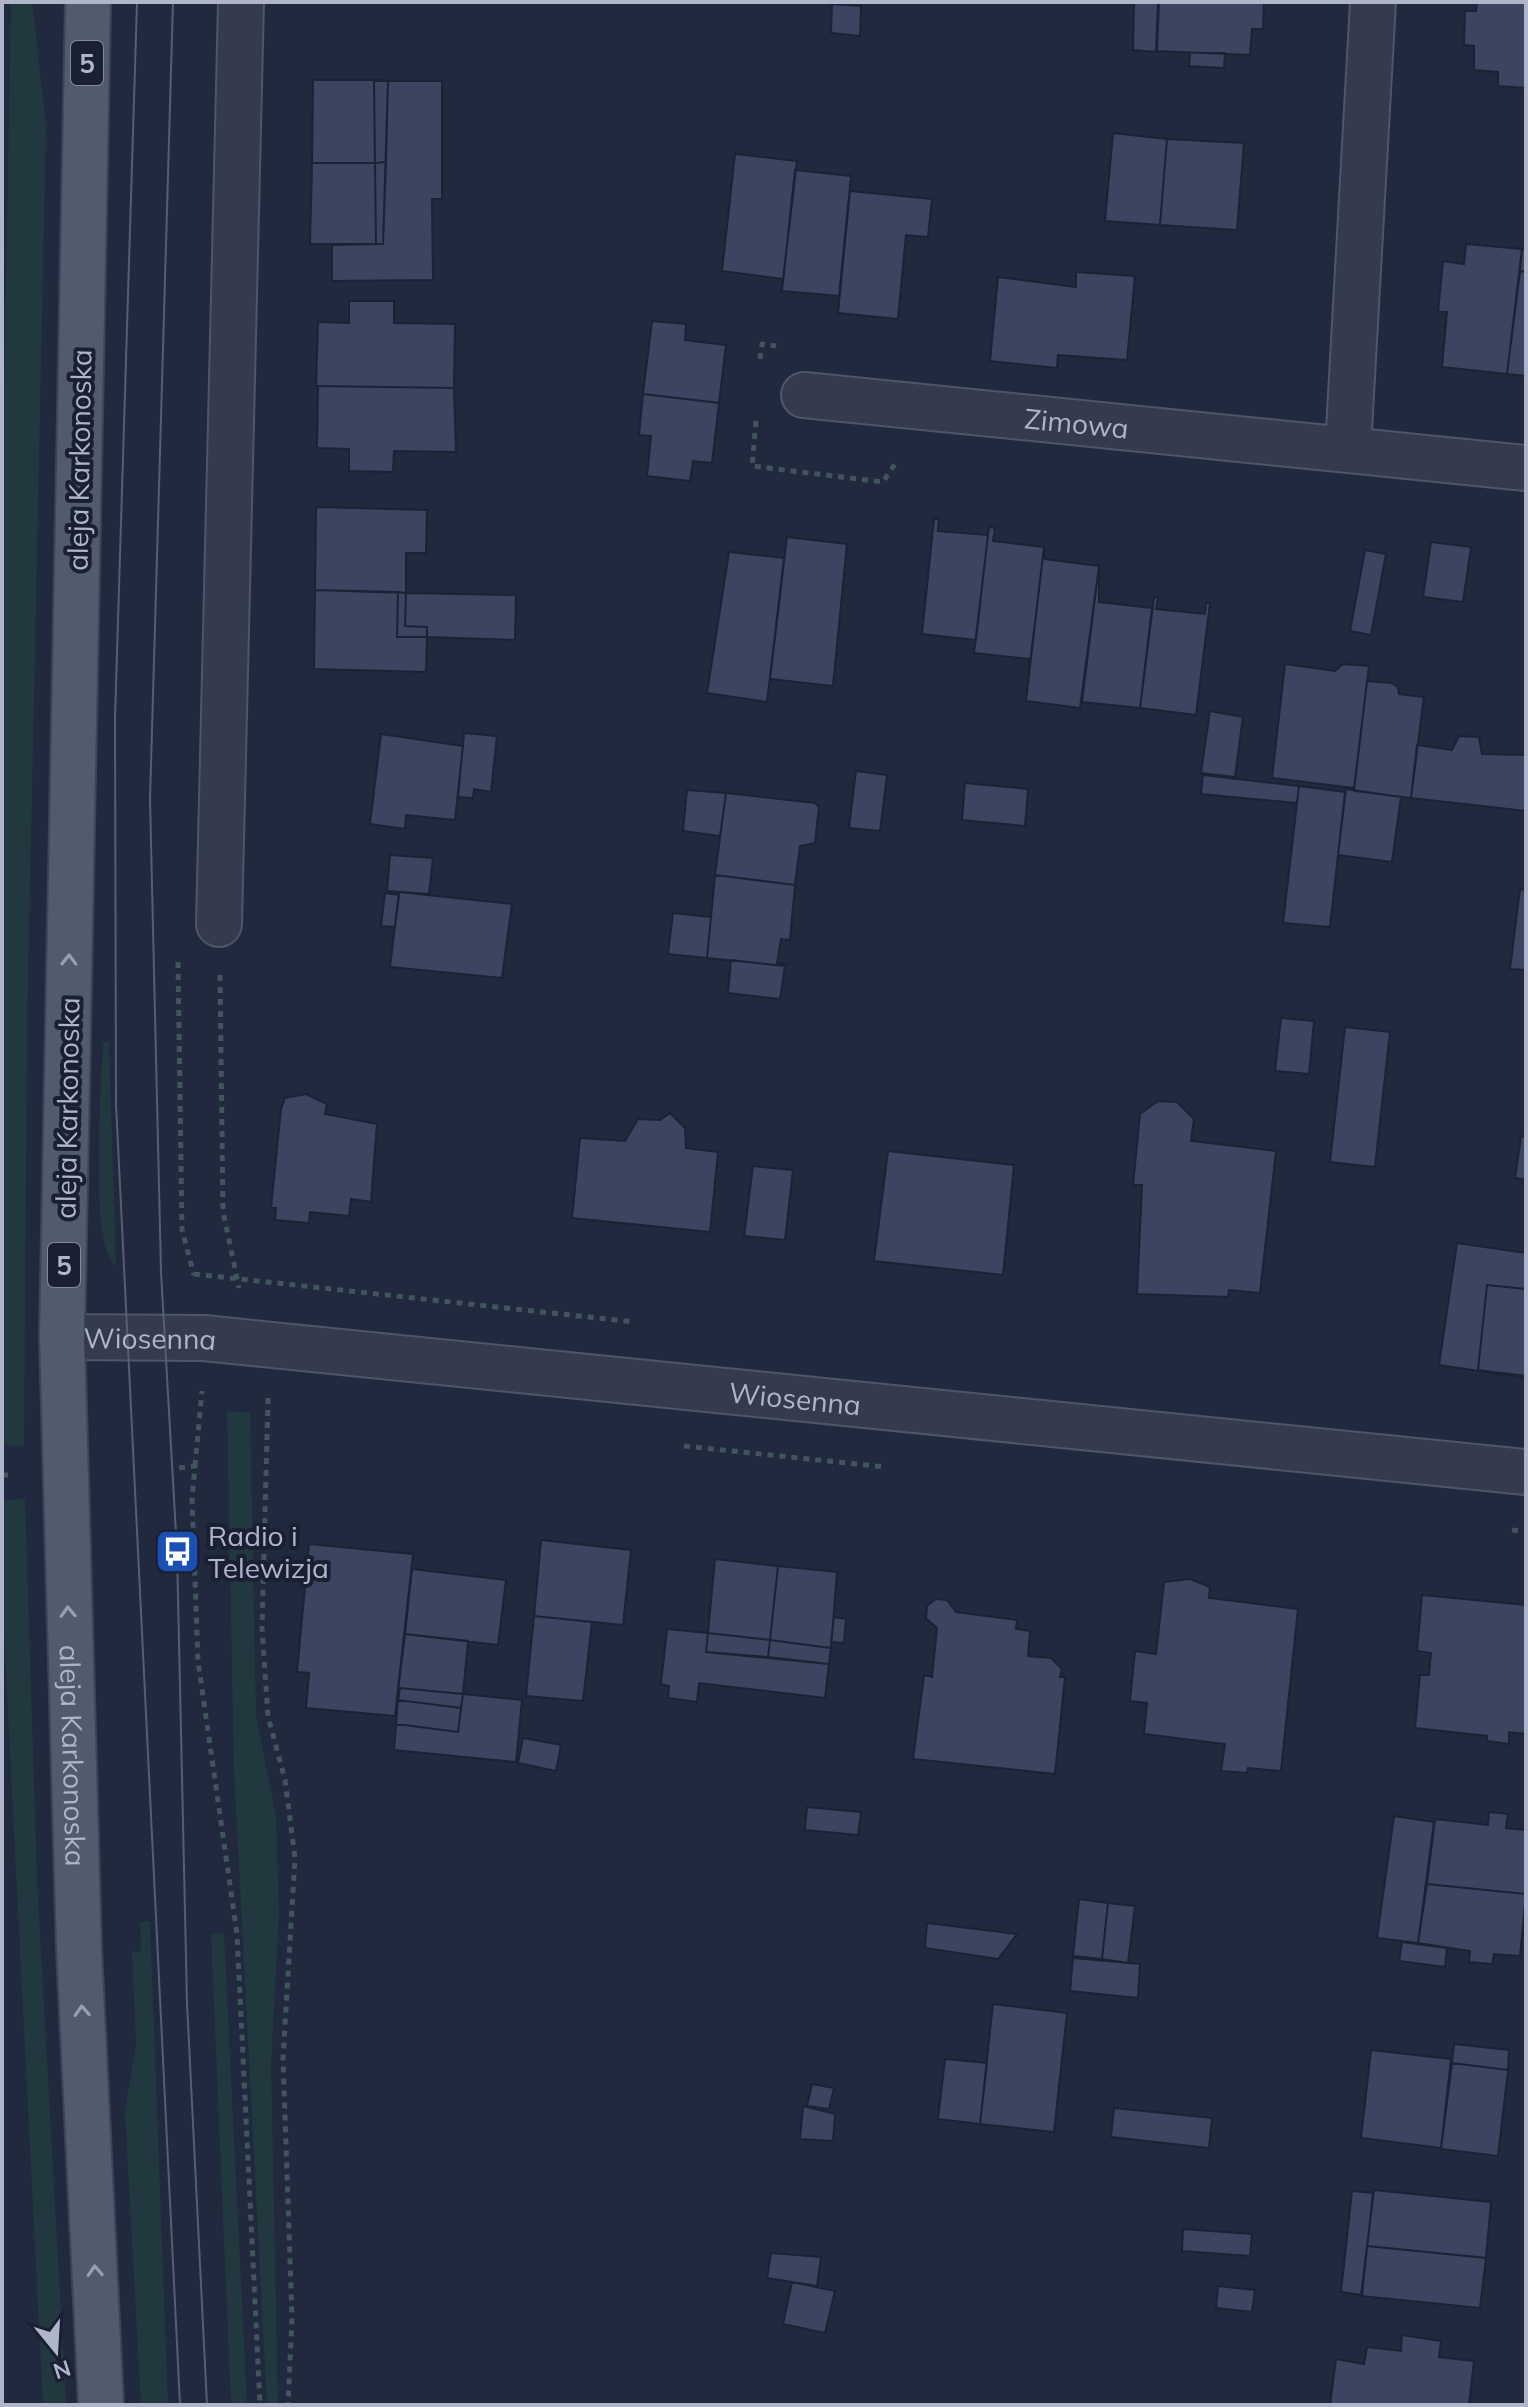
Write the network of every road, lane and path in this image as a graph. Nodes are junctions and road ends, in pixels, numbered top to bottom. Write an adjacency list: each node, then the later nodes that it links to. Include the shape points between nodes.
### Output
1 (88, 2): 9 (main road, aleja Karkonoska / 5, one-way to 1)
2 (241, 2): 7 (street)
3 (1373, 2): 5 (street)
4 (804, 395): 5 (street, Zimowa)
5 (1348, 448): 6 (street, Zimowa)
6 (1526, 468)
7 (219, 924): 8 (path, via 178,956 182,1230); 10 (path, via 223,1211)
8 (197, 1285)
9 (62, 1337): 10 (street, Wiosenna); 15 (main road, aleja Karkonoska / 5, one-way to 9, via 78,1933)
10 (255, 1343): 14 (street, Wiosenna); 17 (path, via 269,1412 262,1628 268,1716 285,1780 295,1858 283,2058 292,2318)
11 (204, 1380): 12 (path)
12 (195, 1466): 13 (path); 16 (path, via 198,1661 237,1934)
13 (179, 1468)
14 (1526, 1472)
15 (101, 2405)
16 (260, 2405)
17 (288, 2405)

